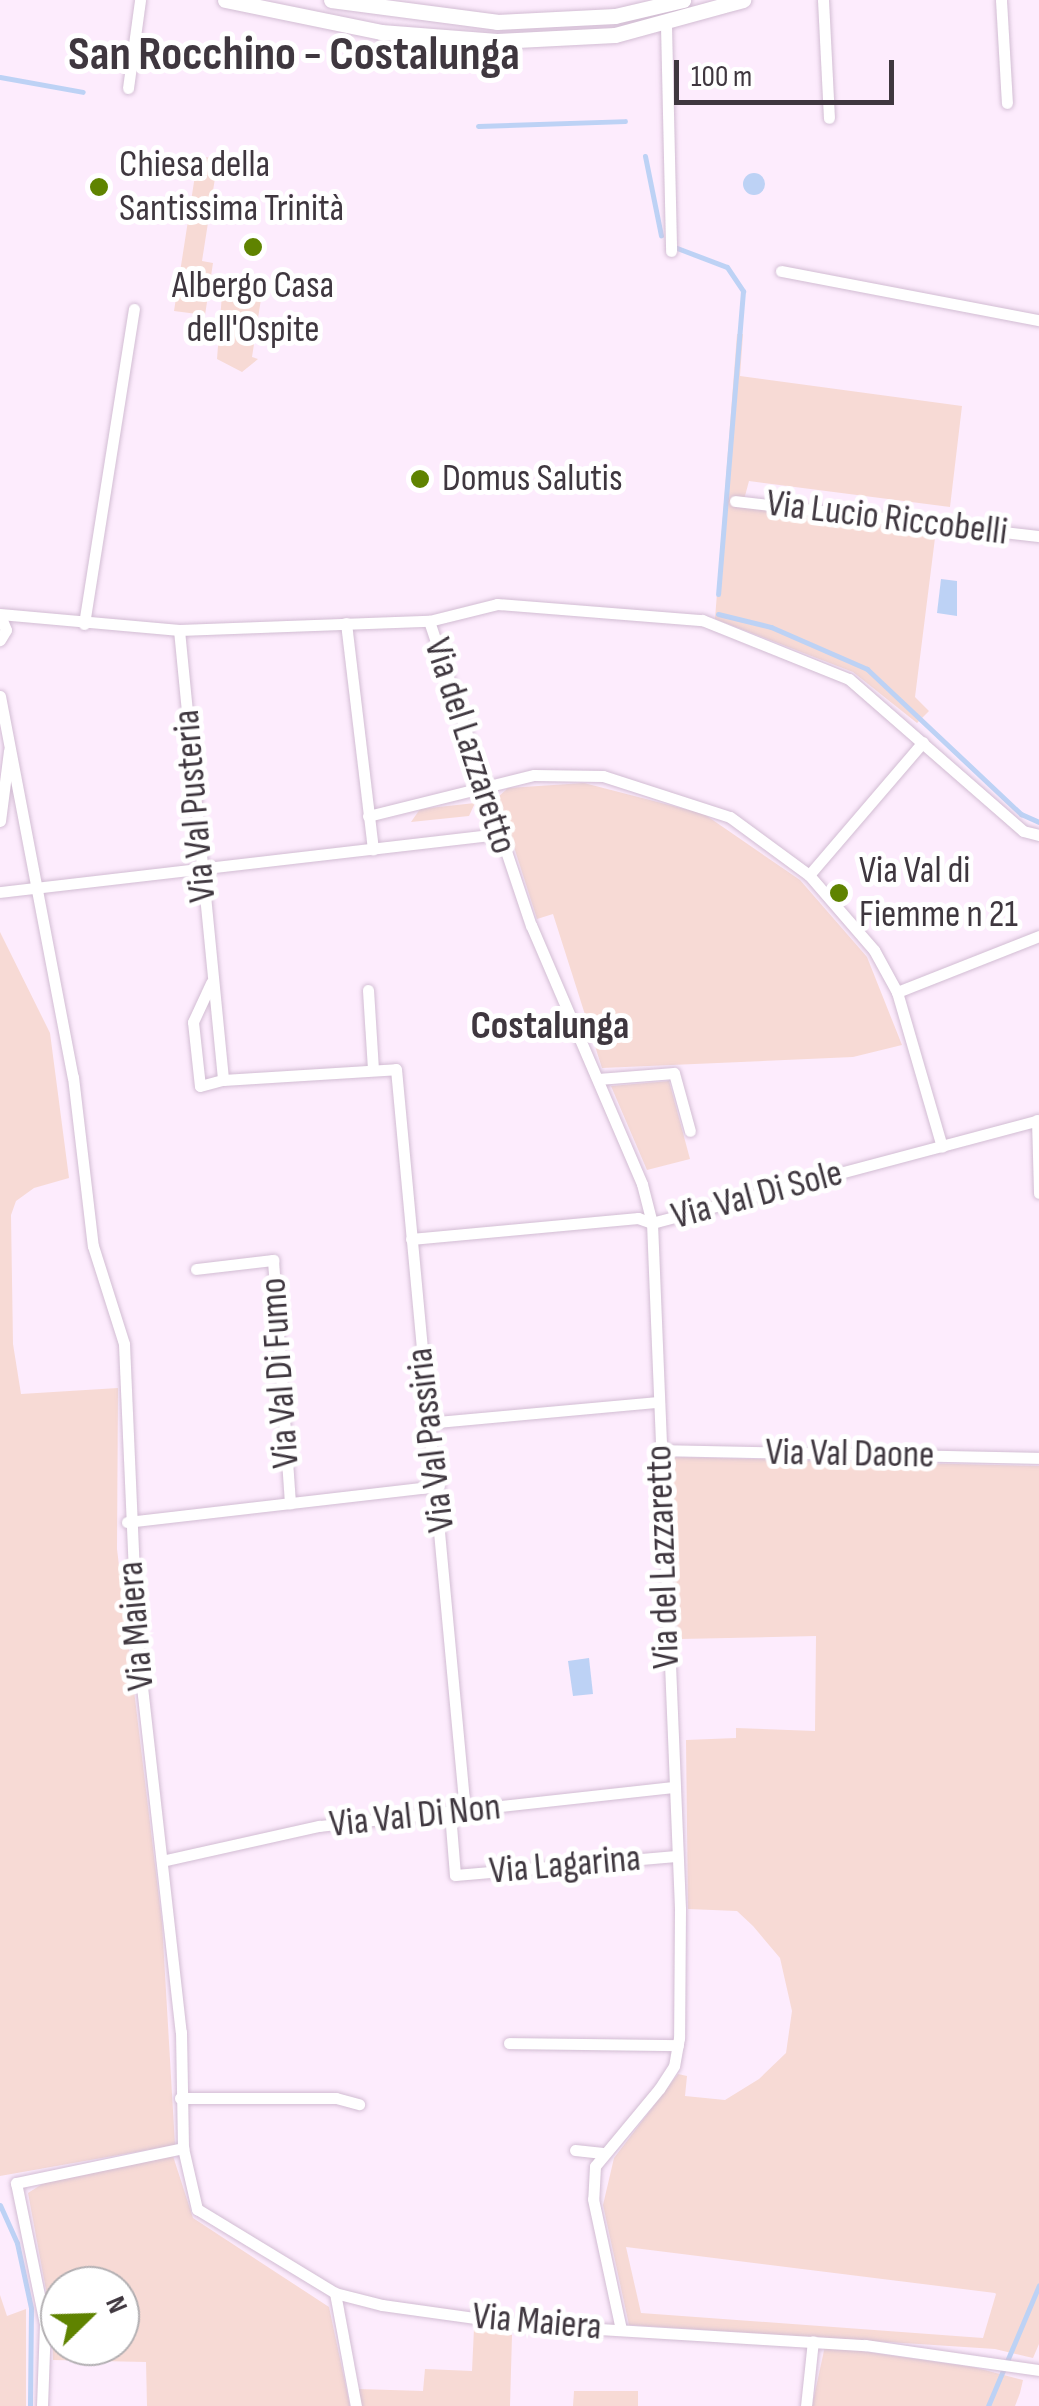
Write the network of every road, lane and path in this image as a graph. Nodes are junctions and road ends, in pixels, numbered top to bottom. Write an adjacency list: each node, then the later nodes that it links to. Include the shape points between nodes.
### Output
1 (140, 0): 9 (street)
2 (224, 0): 8 (street, via 427,38 564,40)
3 (331, 0): 4 (street, via 497,22 615,16)
4 (683, 0)
5 (743, 0): 8 (street)
6 (822, 0): 11 (street)
7 (1001, 0): 10 (street)
8 (666, 25): 12 (street)
9 (128, 88)
10 (1007, 103)
11 (829, 118)
12 (670, 251)
13 (780, 271): 15 (street)
14 (134, 309): 22 (street)
15 (1039, 320)
16 (735, 501): 17 (street, Via Lucio Riccobelli)
17 (1039, 536)
18 (0, 614): 19 (street, Via del Lazzaretto); 24 (street)
19 (32, 618): 22 (street, Via del Lazzaretto); 24 (street)
20 (430, 621): 21 (street, Via del Lazzaretto); 28 (street, via 497,604 702,620 850,679); 29 (street, Via del Lazzaretto)
21 (346, 623): 23 (street, Via del Lazzaretto); 30 (street)
22 (84, 624): 23 (street, Via del Lazzaretto)
23 (179, 630): 35 (street, Via Val Pusteria)
24 (3, 635)
25 (0, 696): 26 (street, Via Maiera)
26 (2, 711): 27 (street, Via Maiera)
27 (10, 742): 31 (street); 37 (street, Via Maiera)
28 (924, 742): 33 (street, via 1023,831); 36 (street)
29 (481, 785): 30 (street, via 464,795 414,800); 32 (street, Via del Lazzaretto); 36 (street, via 534,775 603,776 644,785 730,817)
30 (368, 816): 34 (street)
31 (0, 821)
32 (498, 834): 34 (street); 44 (street, Via del Lazzaretto)
33 (1039, 835)
34 (373, 849): 35 (street)
35 (200, 866): 37 (street); 40 (street, Via Val Pusteria)
36 (810, 875): 42 (street, via 874,950)
37 (36, 887): 38 (street); 59 (street, Via Maiera, via 79,1116 94,1246 124,1344)
38 (0, 892)
39 (1039, 936): 42 (street)
40 (212, 982): 45 (street, Via Val Pusteria); 45 (street, Via Val Pusteria, via 193,1022 200,1086)
41 (368, 990): 43 (street)
42 (897, 992): 48 (street)
43 (373, 1070): 45 (street); 51 (street, Via Val Passiria, via 396,1069)
44 (598, 1079): 47 (street, via 674,1073); 50 (street, Via del Lazzaretto)
45 (223, 1080)
46 (1038, 1120): 48 (street, Via Val Di Sole); 49 (street)
47 (690, 1131)
48 (942, 1147): 50 (street, Via Val Di Sole)
49 (1039, 1193)
50 (652, 1223): 51 (street, Via Val Di Sole, via 638,1218); 53 (street, Via del Lazzaretto)
51 (411, 1239): 54 (street, Via Val Passiria)
52 (196, 1268): 58 (street, Via Val Di Fumo, via 273,1260)
53 (658, 1402): 54 (street); 55 (street, Via del Lazzaretto)
54 (426, 1423): 57 (street, Via Val Passiria)
55 (661, 1450): 56 (street, Via Val Daone); 60 (street, Via del Lazzaretto)
56 (1039, 1458)
57 (439, 1486): 58 (street); 61 (street, Via Val Passiria)
58 (290, 1503): 59 (street)
59 (127, 1522): 64 (street, Via Maiera)
60 (670, 1787): 61 (street, Via Val Di Non); 63 (street, Via del Lazzaretto)
61 (466, 1811): 62 (street, Via Val Di Non)
62 (450, 1813): 63 (street, Via Lagarina, via 456,1874); 64 (street, Via Val Di Non, via 318,1826)
63 (676, 1856): 66 (street, Via del Lazzaretto)
64 (162, 1861): 67 (street, Via Maiera, via 181,2032)
65 (509, 2043): 66 (street)
66 (678, 2045): 71 (street, Via del Lazzaretto, via 660,2089)
67 (180, 2098): 68 (street, via 336,2098); 69 (street, Via Maiera)
68 (358, 2104)
69 (183, 2148): 72 (street, Via Maiera, via 197,2209); 76 (street, via 16,2183 45,2324)
70 (574, 2150): 71 (street)
71 (603, 2153): 73 (street, Via del Lazzaretto, via 592,2200)
72 (336, 2294): 73 (street, Via Maiera, via 517,2324); 77 (street)
73 (622, 2330): 74 (street, Via Maiera)
74 (813, 2341): 75 (street, Via Maiera); 78 (street)
75 (1039, 2370)
76 (42, 2406)
77 (356, 2406)
78 (806, 2406)

